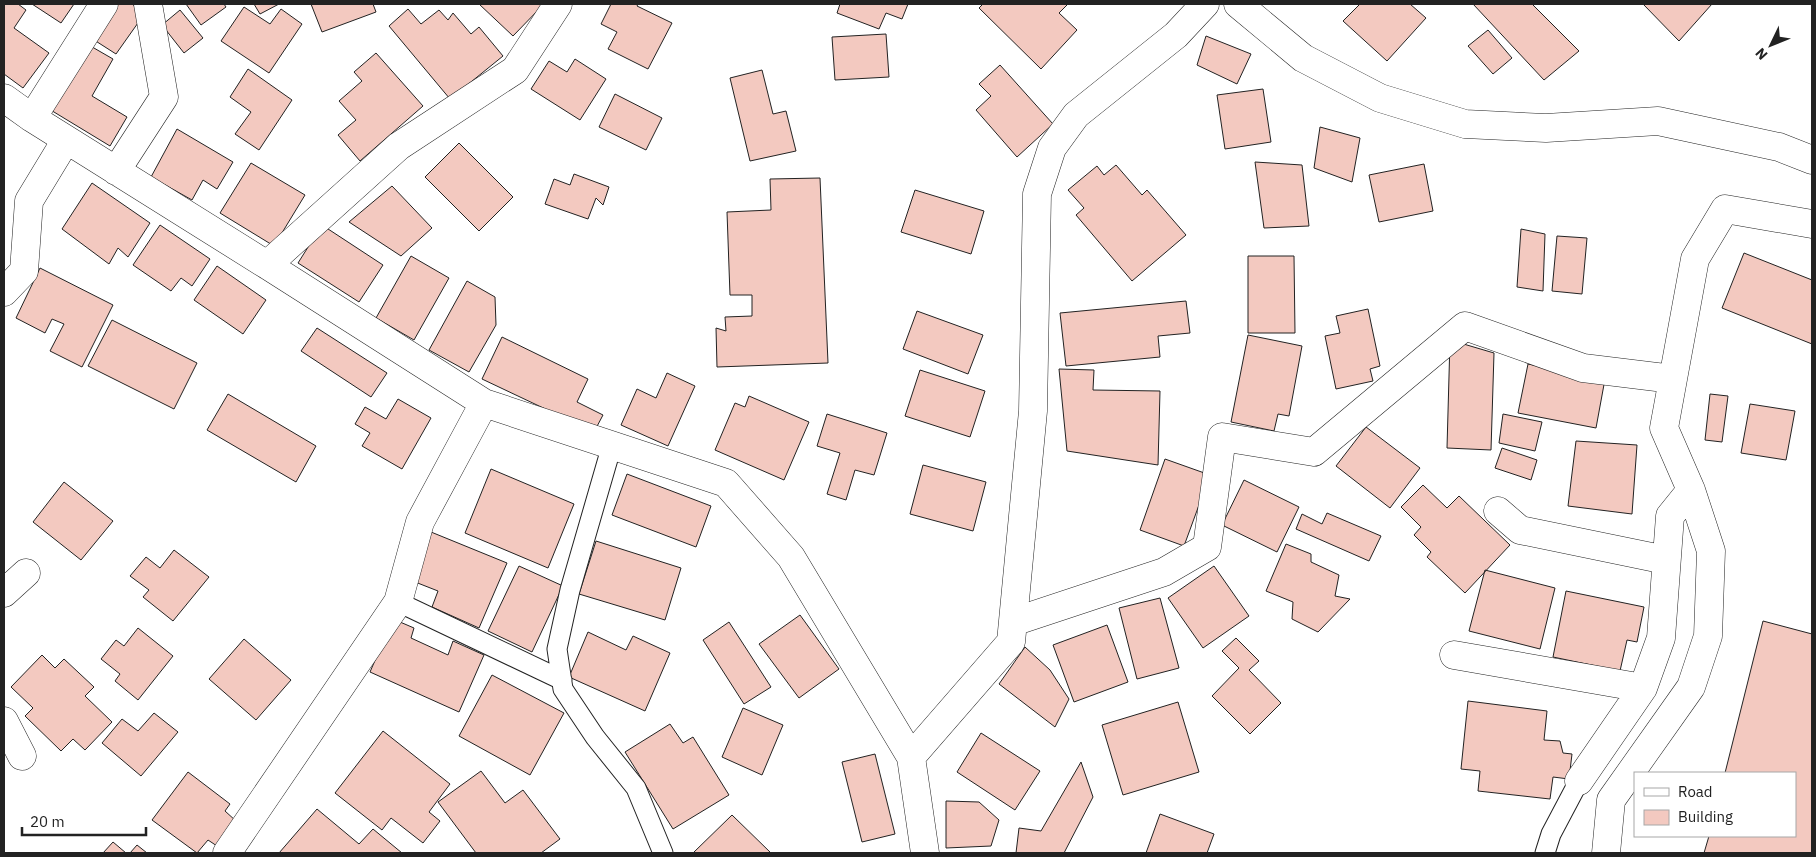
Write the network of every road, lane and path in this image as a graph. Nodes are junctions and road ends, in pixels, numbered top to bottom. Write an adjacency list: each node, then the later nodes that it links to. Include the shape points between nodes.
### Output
1 (104, 4): 7 (street)
2 (148, 4): 10 (street, via 164,97)
3 (558, 4): 12 (street, via 515,70 399,146)
4 (1205, 4): 23 (street, via 1176,35 1076,115 1052,148 1037,194 1033,411)
5 (1238, 4): 9 (street, via 1303,58 1380,98 1465,124 1546,128 1658,121 1780,147)
6 (4, 98): 7 (street)
7 (32, 118): 8 (street)
8 (66, 140): 10 (street); 13 (street, via 29,201 24,271)
9 (1812, 160)
10 (116, 171): 12 (street)
11 (1812, 224): 14 (street, via 1725,209 1695,259)
12 (267, 265): 15 (street)
13 (4, 292)
14 (1673, 379): 17 (street, via 1664,428); 23 (street, via 1583,368 1465,326 1314,452 1222,437 1208,547 1164,572)
15 (484, 403): 16 (street); 22 (street, via 420,522)
16 (612, 446): 25 (lane, via 570,590 557,649); 29 (street, via 726,483 791,558)
17 (1691, 490): 19 (street, via 1670,516); 35 (street, via 1711,551 1708,636 1692,687 1611,800)
18 (1498, 511): 19 (street, via 1520,530)
19 (1666, 560): 26 (street, via 1661,638)
20 (26, 573): 21 (street)
21 (4, 593)
22 (398, 602): 25 (lane); 31 (street)
23 (1013, 622): 29 (street, via 1011,642)
24 (1454, 655): 26 (street)
25 (562, 680): 32 (lane, via 563,689 595,737 636,788)
26 (1643, 688): 30 (street)
27 (4, 721): 28 (street)
28 (22, 756)
29 (911, 757): 33 (street)
30 (1579, 781): 34 (lane)
31 (227, 853)
32 (664, 853)
33 (925, 853)
34 (1546, 853)
35 (1606, 853)

